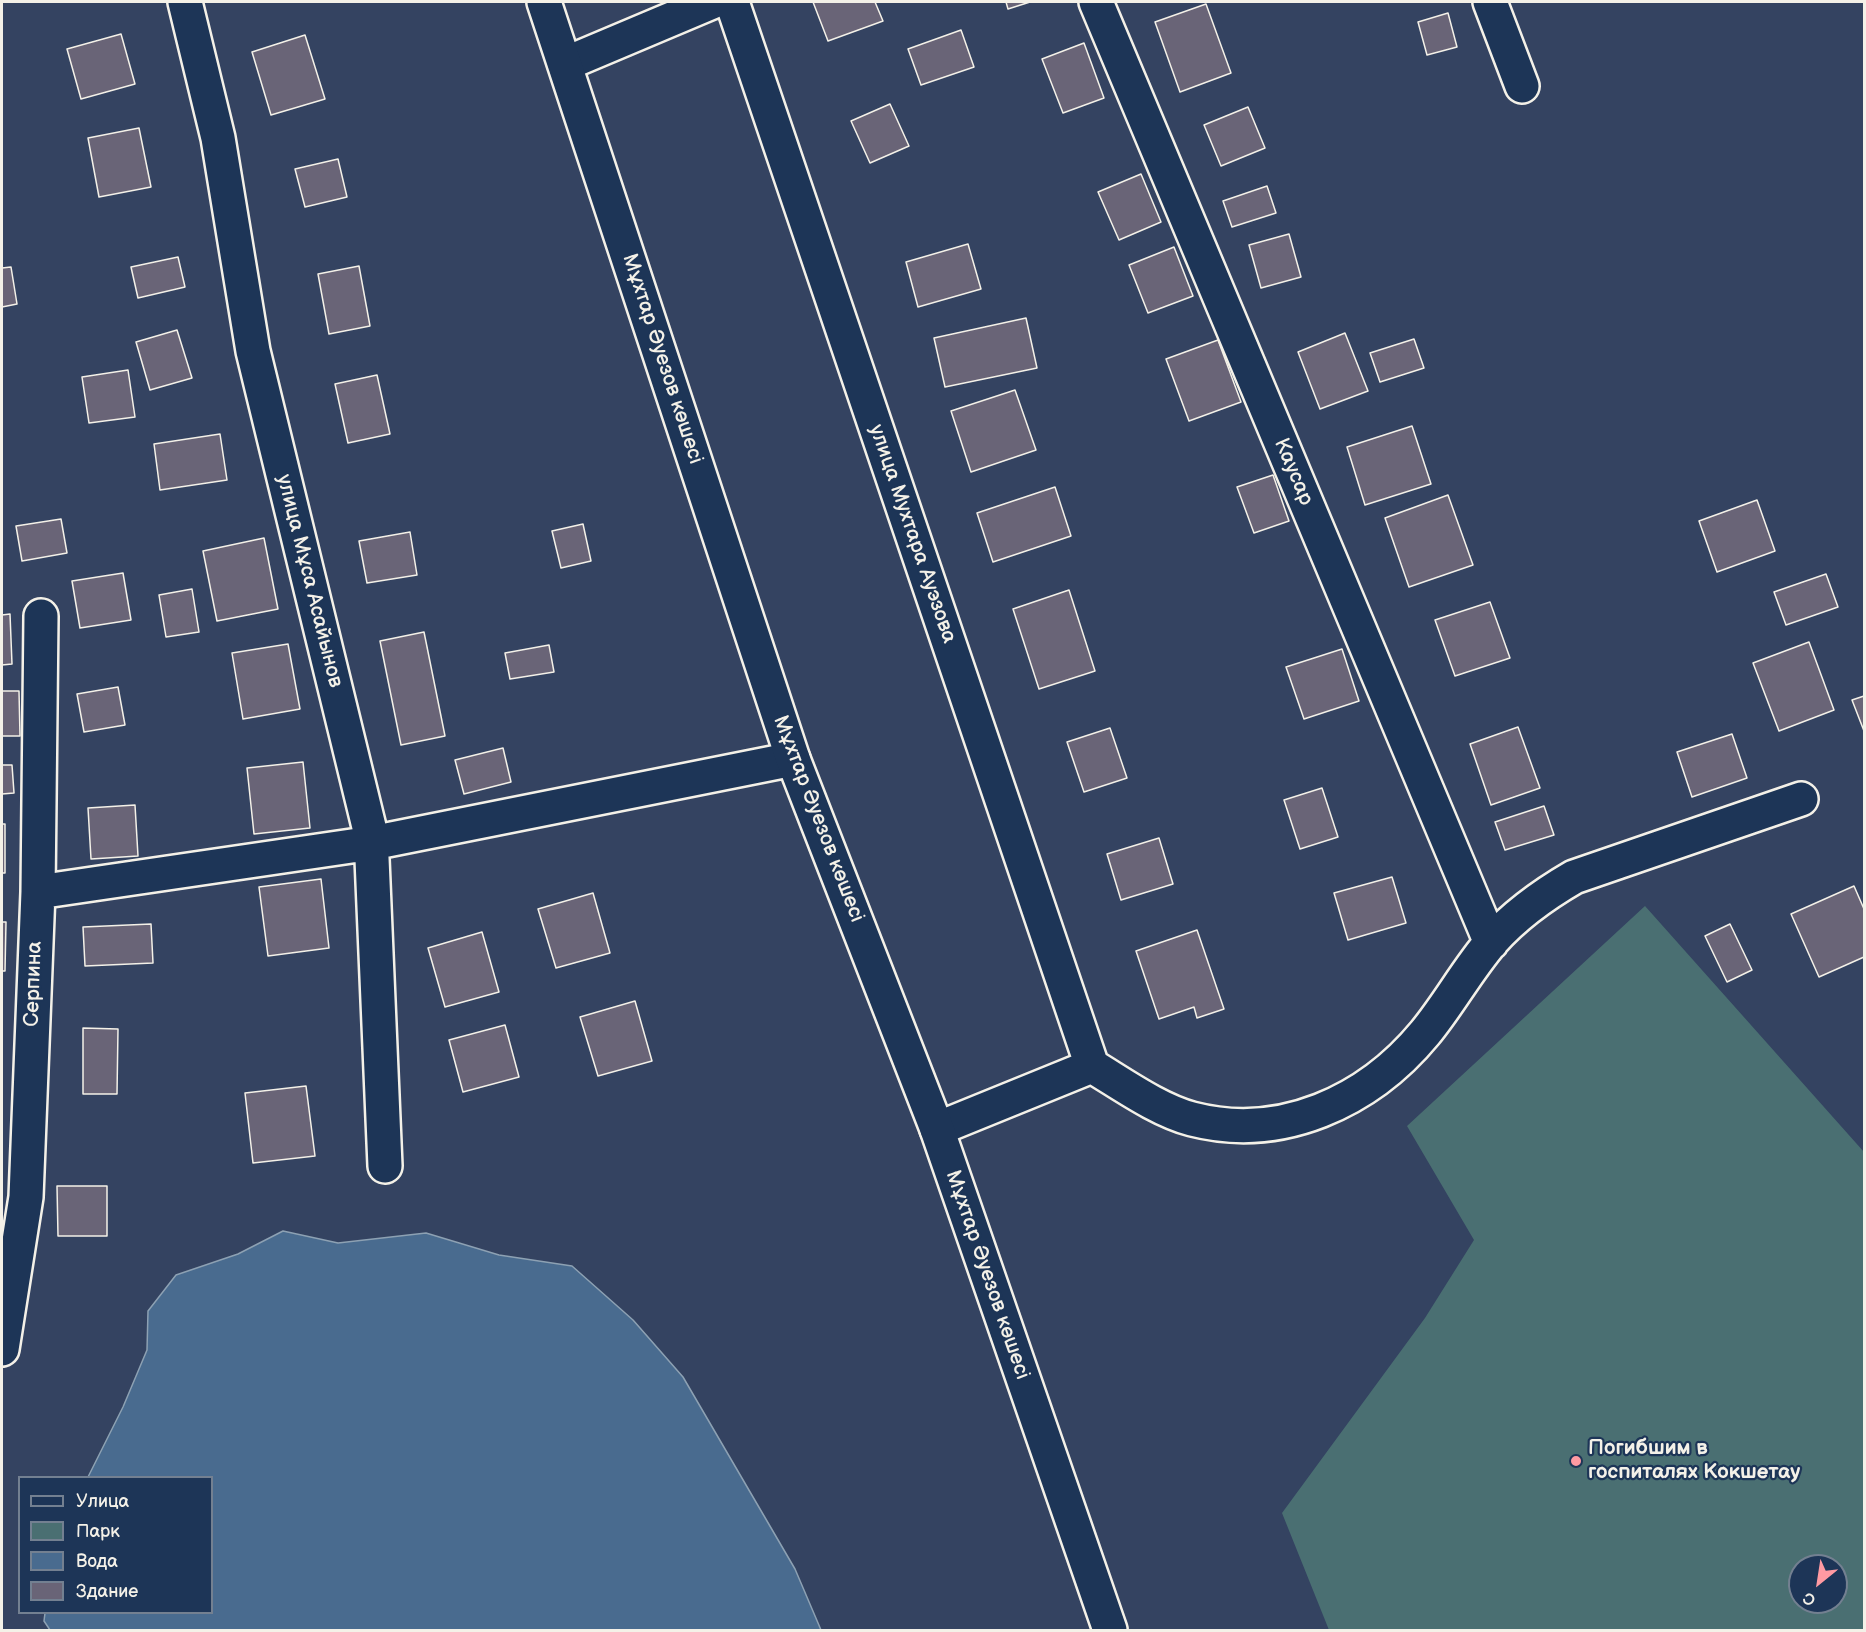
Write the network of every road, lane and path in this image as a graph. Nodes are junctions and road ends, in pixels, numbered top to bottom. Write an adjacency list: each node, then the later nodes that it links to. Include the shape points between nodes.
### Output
1 (185, 2): 12 (street, улица Мұса Асайынов, via 218,138 253,351)
2 (544, 2): 7 (street, Мұхтар Әуезов көшесі)
3 (712, 2): 7 (street)
4 (732, 2): 15 (street, улица Мухтара Ауэзова)
5 (1096, 2): 14 (street, Каусар)
6 (1490, 2): 8 (street)
7 (565, 64): 10 (street, Мұхтар Әуезов көшесі)
8 (1522, 86)
9 (41, 616): 13 (street, Серпина)
10 (794, 759): 12 (street); 16 (street, Мұхтар Әуезов көшесі)
11 (1801, 799): 14 (street, via 1574,877 1540,897)
12 (372, 843): 13 (street); 17 (street, улица Мұса Асайынов)
13 (38, 892): 18 (street, Серпина, via 26,1197)
14 (1491, 943): 15 (street, via 1425,1033 1396,1062 1362,1090 1322,1111 1274,1124 1232,1127 1190,1119 1142,1097)
15 (1092, 1065): 16 (street)
16 (937, 1129): 19 (street, Мұхтар Әуезов көшесі)
17 (385, 1166)
18 (2, 1349)
19 (1110, 1630)

